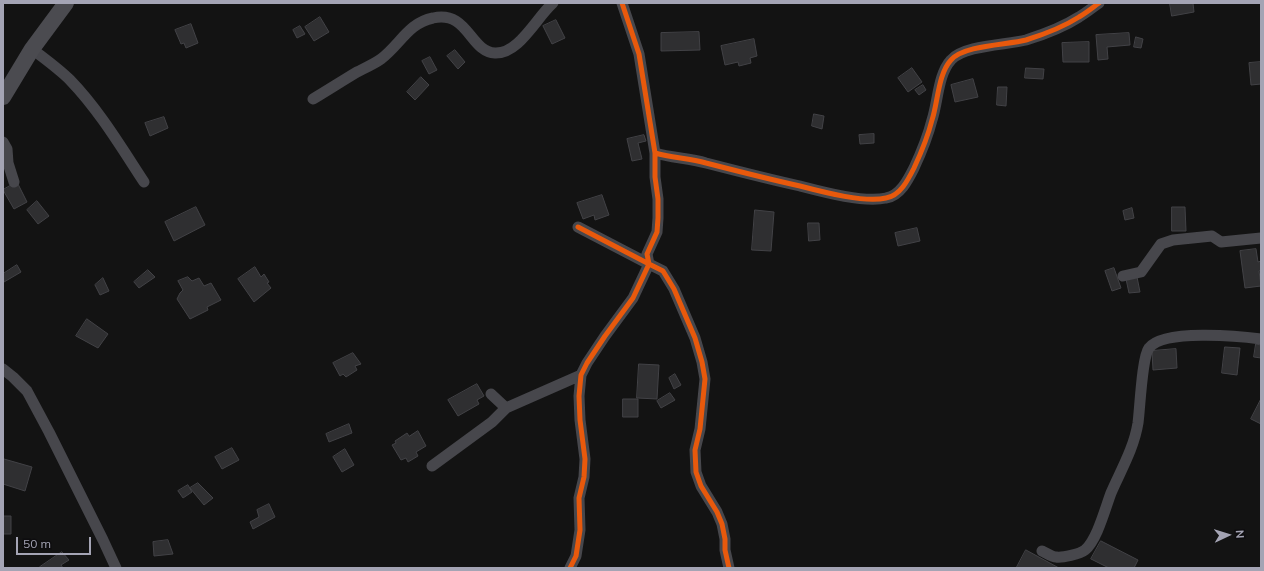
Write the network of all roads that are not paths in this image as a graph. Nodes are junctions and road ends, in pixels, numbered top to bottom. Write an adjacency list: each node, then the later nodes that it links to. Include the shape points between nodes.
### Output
1 (66, 3): 5 (main road)
2 (553, 3): 7 (street, via 514,48 504,52 493,53 482,48 459,22 448,17 431,18 416,24 382,58)
3 (622, 3): 9 (street, via 639,54)
4 (1099, 3): 9 (street, via 1065,25 1026,40 960,53 951,60 945,70 933,120 914,168 900,191 888,198 869,199 830,194)
5 (32, 49): 6 (main road); 11 (street, via 70,79 111,132)
6 (3, 97)
7 (313, 99)
8 (3, 142): 10 (street, via 7,149)
9 (655, 153): 14 (street, via 658,218 657,232 647,254)
10 (14, 182)
11 (144, 182)
12 (578, 227): 14 (street)
13 (1261, 238): 15 (street, via 1221,242 1212,236 1173,240 1161,244 1141,272)
14 (649, 264): 18 (street, via 633,298 604,336); 25 (street, via 663,271 696,338 705,379 700,429 695,450 696,472 722,524)
15 (1123, 276)
16 (1261, 339): 22 (street, via 1200,335 1168,339 1149,348 1145,358 1138,423 1132,445 1092,543 1084,552 1071,556 1056,558)
17 (3, 369): 23 (street, via 27,391)
18 (581, 375): 20 (street); 24 (street, via 580,420 585,459 579,498 580,530 576,556)
19 (491, 394): 20 (street)
20 (506, 408): 21 (street, via 492,422)
21 (432, 466)
22 (1042, 551)
23 (116, 568)
24 (570, 568)
25 (729, 568)

